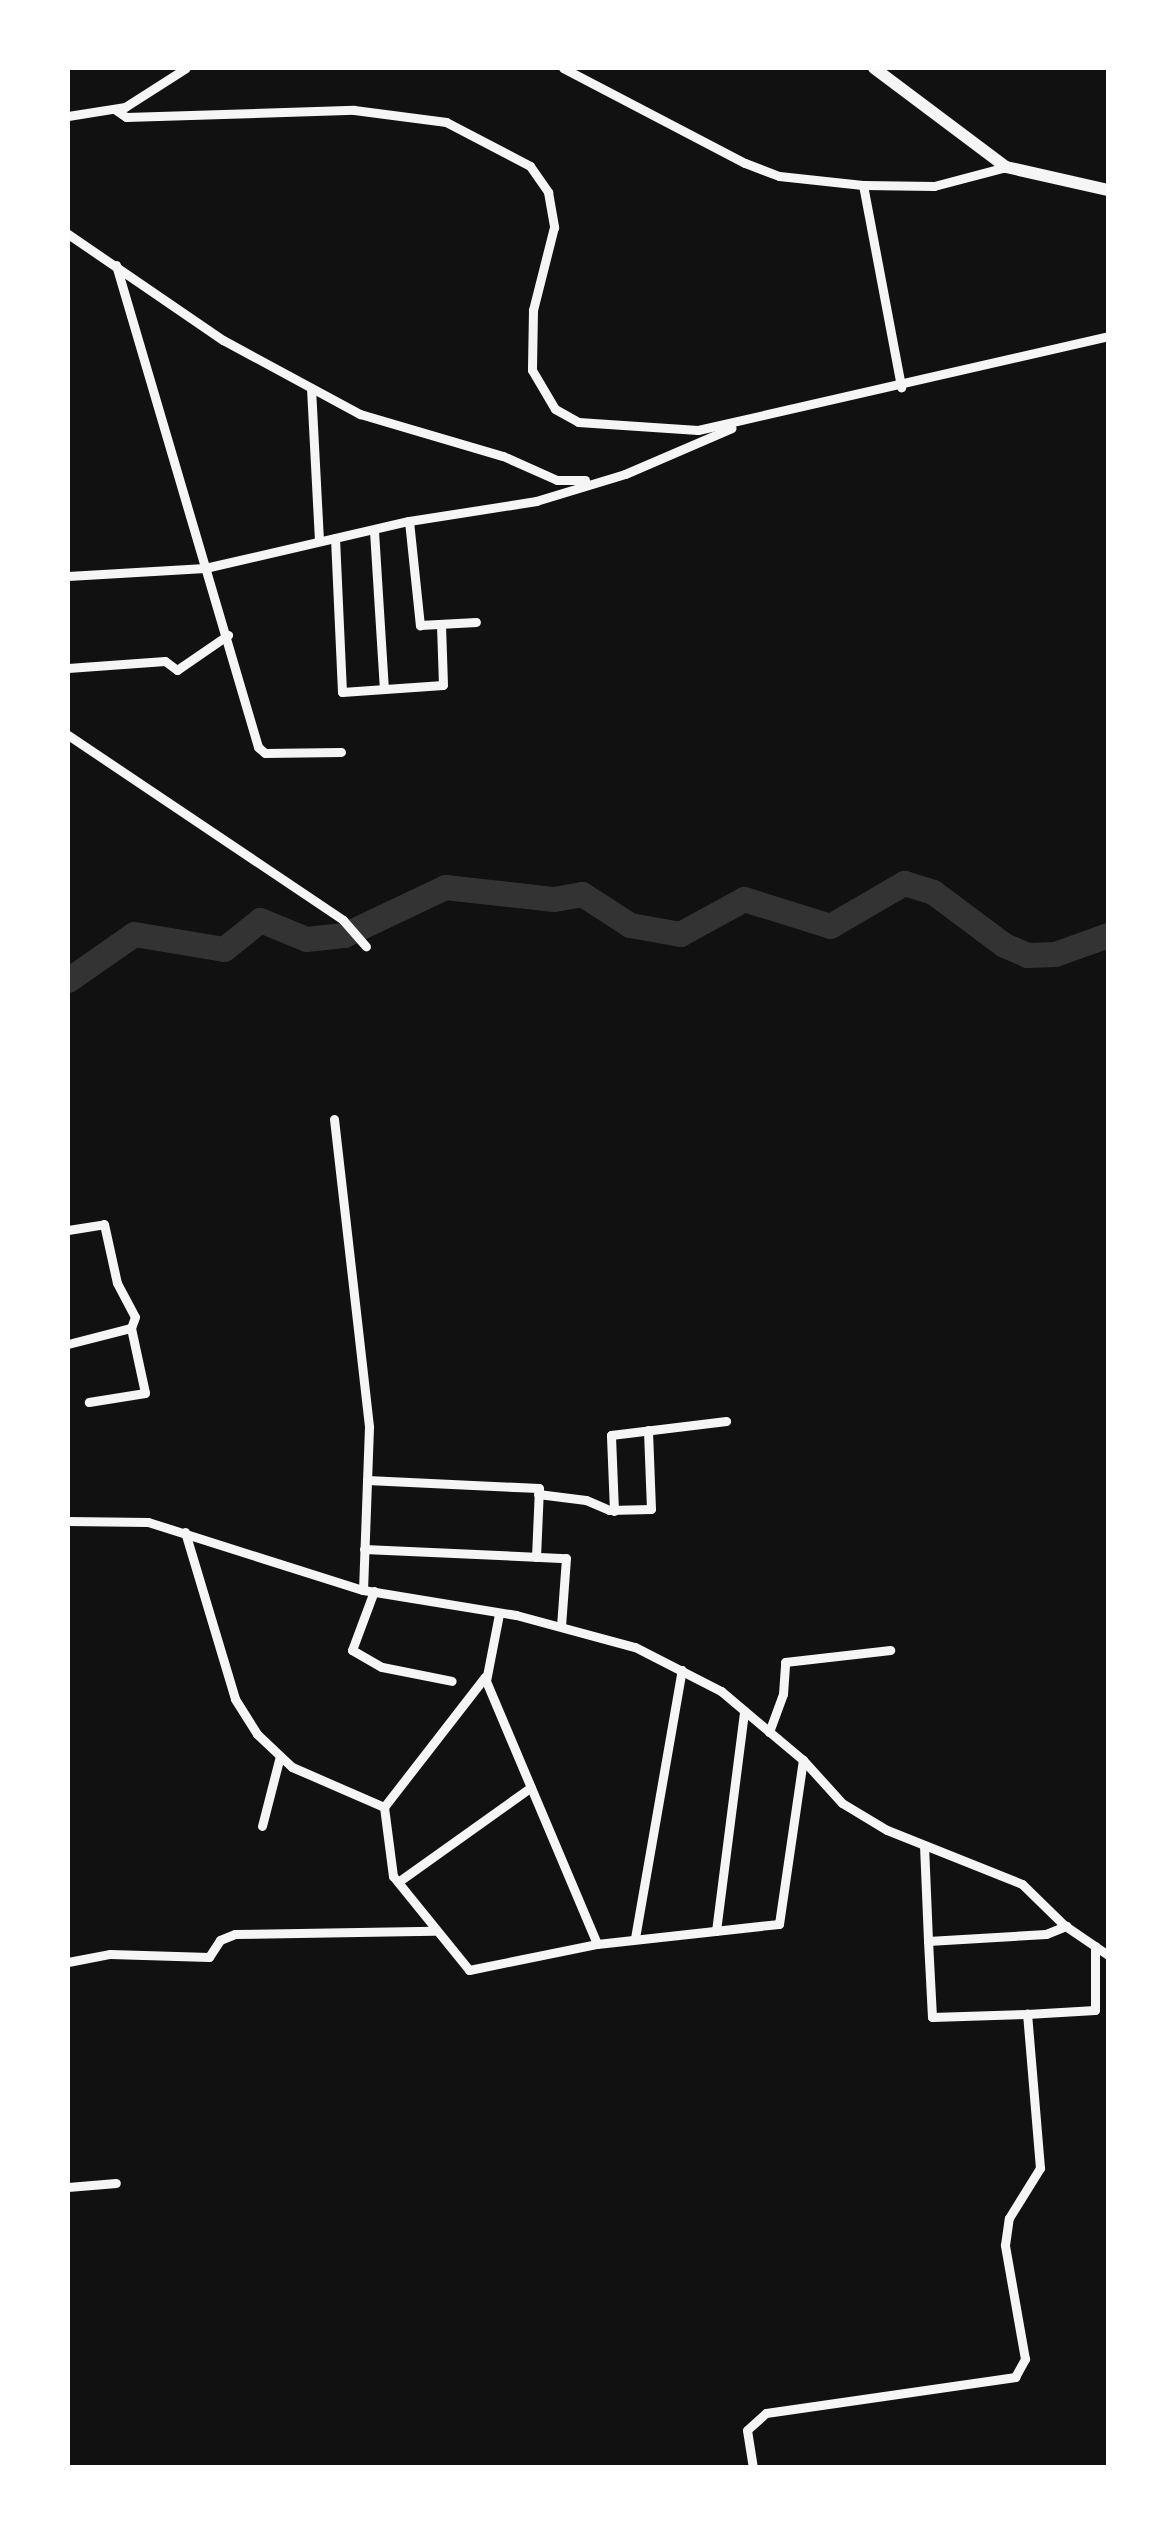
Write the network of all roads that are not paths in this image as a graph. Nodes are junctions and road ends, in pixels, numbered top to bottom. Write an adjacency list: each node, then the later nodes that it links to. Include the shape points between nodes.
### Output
1 (186, 68): 4 (street)
2 (563, 68): 7 (street, via 746,164 779,176)
3 (874, 68): 6 (main road)
4 (116, 110): 5 (street); 14 (street, via 126,117 354,110 477,133 530,166 548,192 551,254 529,341 536,384 555,409 578,422 668,433)
5 (68, 116)
6 (1006, 167): 7 (street, via 934,186); 8 (main road)
7 (863, 185): 13 (street)
8 (1108, 190)
9 (68, 234): 10 (street)
10 (116, 265): 12 (street, via 223,340); 20 (street)
11 (1108, 336): 13 (street)
12 (311, 388): 15 (street, via 360,414 504,456 557,480); 19 (street)
13 (901, 388): 14 (street)
14 (753, 419): 15 (street, via 625,474)
15 (593, 480): 16 (street, via 536,501)
16 (409, 521): 17 (street); 23 (street, via 420,625)
17 (374, 531): 18 (street); 26 (street)
18 (335, 538): 19 (street); 26 (street, via 342,692)
19 (319, 541): 20 (street)
20 (205, 568): 21 (street); 24 (street)
21 (68, 576)
22 (476, 622): 23 (street)
23 (441, 624): 26 (street, via 443,684)
24 (228, 636): 25 (street, via 177,670 165,661); 28 (street, via 258,747 265,754)
25 (68, 668)
26 (384, 689)
27 (68, 735): 29 (street, via 343,920)
28 (342, 752)
29 (366, 946)
30 (334, 1119): 37 (street, via 369,1427)
31 (68, 1230): 32 (street, via 104,1224 117,1283 135,1317)
32 (131, 1328): 33 (street); 34 (street, via 145,1393)
33 (68, 1344)
34 (89, 1402)
35 (726, 1421): 36 (street)
36 (648, 1430): 39 (street, via 611,1435); 39 (street, via 651,1508)
37 (367, 1480): 38 (street, via 539,1488); 42 (street)
38 (538, 1494): 39 (street); 43 (street)
39 (614, 1511)
40 (68, 1521): 41 (street, via 148,1522)
41 (185, 1532): 44 (street); 53 (street, via 235,1699)
42 (364, 1549): 43 (street); 44 (street)
43 (536, 1557): 46 (street, via 566,1558)
44 (368, 1591): 45 (street); 50 (street, via 352,1650 382,1666)
45 (499, 1614): 46 (street); 49 (street)
46 (561, 1626): 48 (street, via 635,1647)
47 (890, 1650): 52 (street, via 785,1662 784,1694)
48 (682, 1670): 51 (street); 63 (street)
49 (485, 1676): 55 (street); 56 (street)
50 (452, 1681)
51 (744, 1710): 52 (street); 62 (street)
52 (770, 1732): 54 (street)
53 (280, 1756): 56 (street); 57 (street)
54 (803, 1760): 58 (street, via 842,1803); 62 (street, via 779,1924)
55 (531, 1787): 59 (street); 65 (street)
56 (384, 1807): 59 (street)
57 (262, 1826)
58 (924, 1845): 60 (street, via 1022,1884); 64 (street)
59 (398, 1882): 61 (street)
60 (1066, 1926): 64 (street, via 1046,1934); 66 (street)
61 (434, 1931): 65 (street, via 469,1970); 68 (street, via 235,1934 220,1940 209,1957 110,1954)
62 (716, 1932): 63 (street)
63 (635, 1938): 65 (street)
64 (928, 1941): 69 (street, via 932,2018)
65 (597, 1944)
66 (1095, 1946): 67 (street); 69 (street, via 1096,2010)
67 (1108, 1954)
68 (68, 1962)
69 (1027, 2014): 72 (street, via 1040,2168 1009,2218 1005,2245 1025,2359 1020,2368 1014,2377 766,2413 747,2430)
70 (116, 2184): 71 (street)
71 (68, 2186)
72 (753, 2468)

